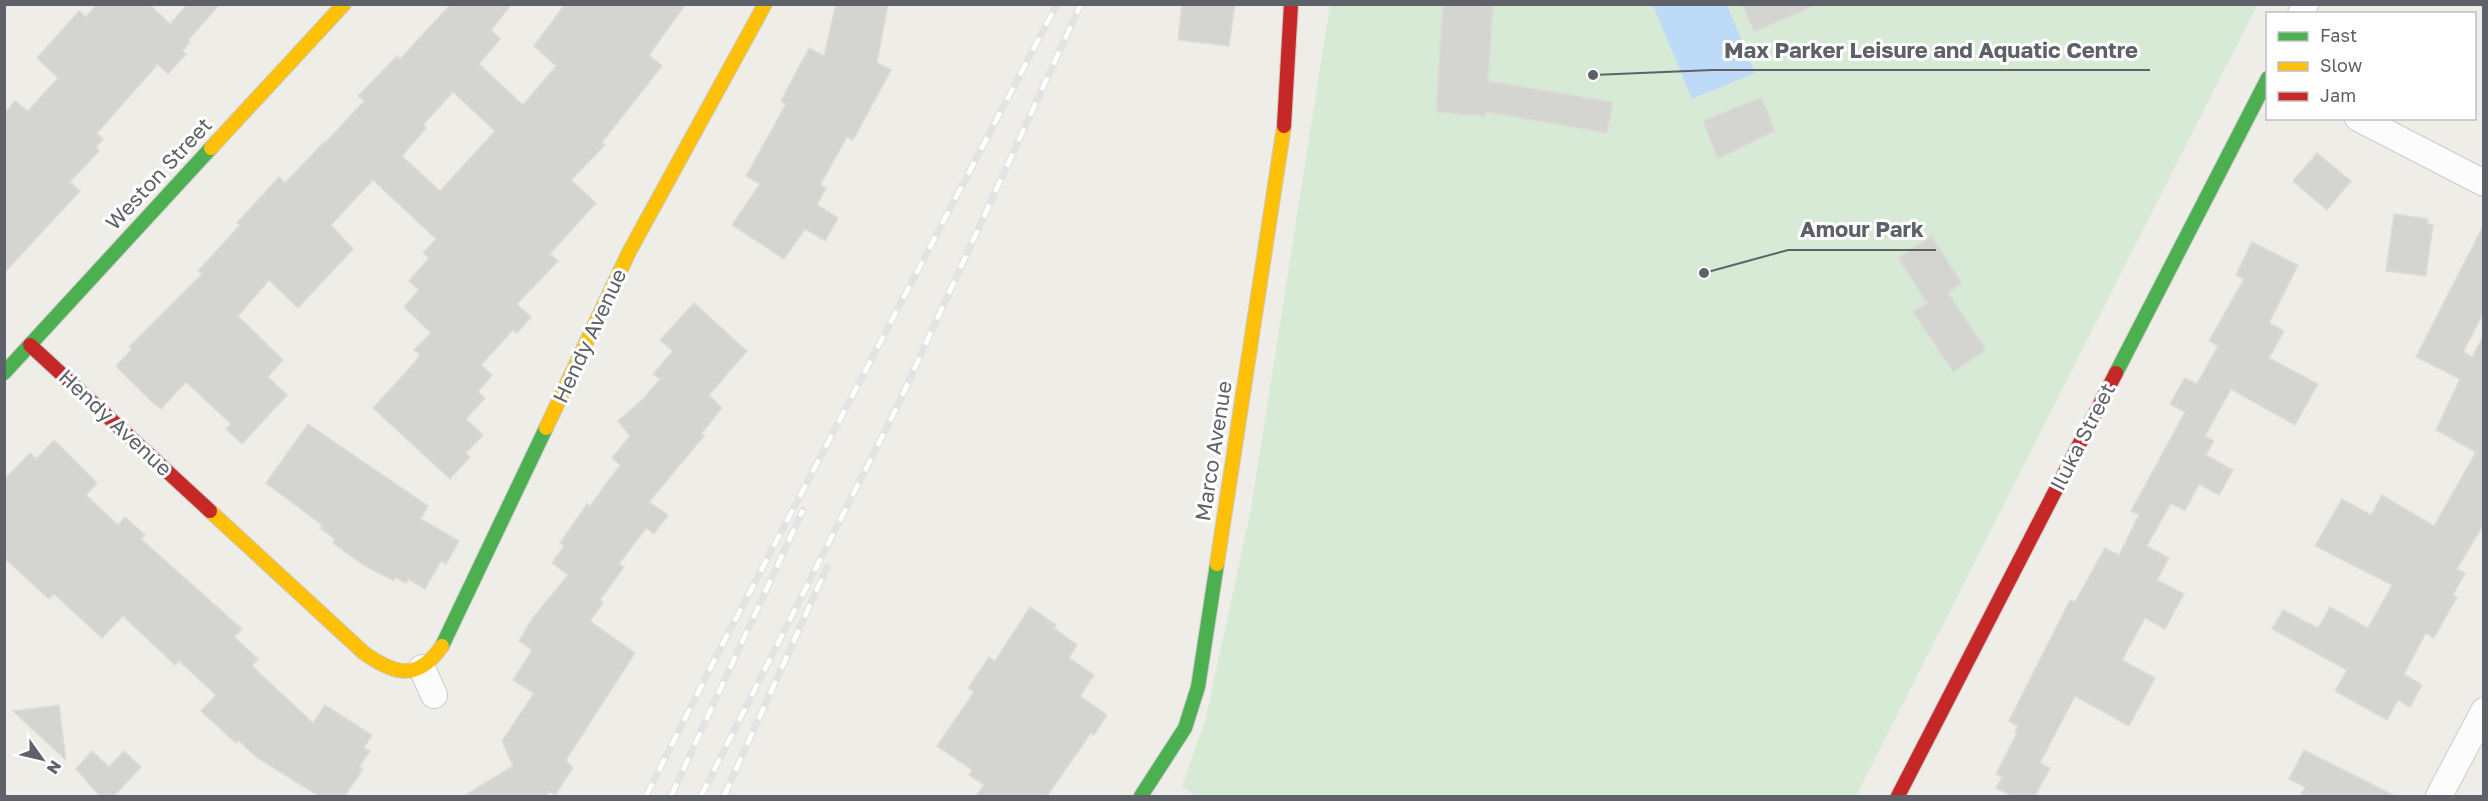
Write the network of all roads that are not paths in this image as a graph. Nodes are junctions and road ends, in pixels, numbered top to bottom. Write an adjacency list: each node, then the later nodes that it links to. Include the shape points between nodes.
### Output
1 (344, 4): 9 (street, Weston Street)
2 (765, 4): 11 (street, Hendy Avenue, via 629,252 446,641)
3 (1291, 4): 6 (street, Marco Avenue)
4 (1302, 54): 6 (street, Marco Avenue)
5 (2266, 82): 15 (street, Iluka Street)
6 (1288, 97): 14 (street, Marco Avenue, via 1196,698 1185,728)
7 (2362, 120): 8 (street)
8 (2484, 183)
9 (30, 345): 10 (street, Weston Street); 11 (street, Hendy Avenue, via 364,653 394,671)
10 (4, 373)
11 (422, 668): 12 (street)
12 (434, 695)
13 (2484, 711): 16 (street)
14 (1141, 796)
15 (1898, 796)
16 (2439, 796)

